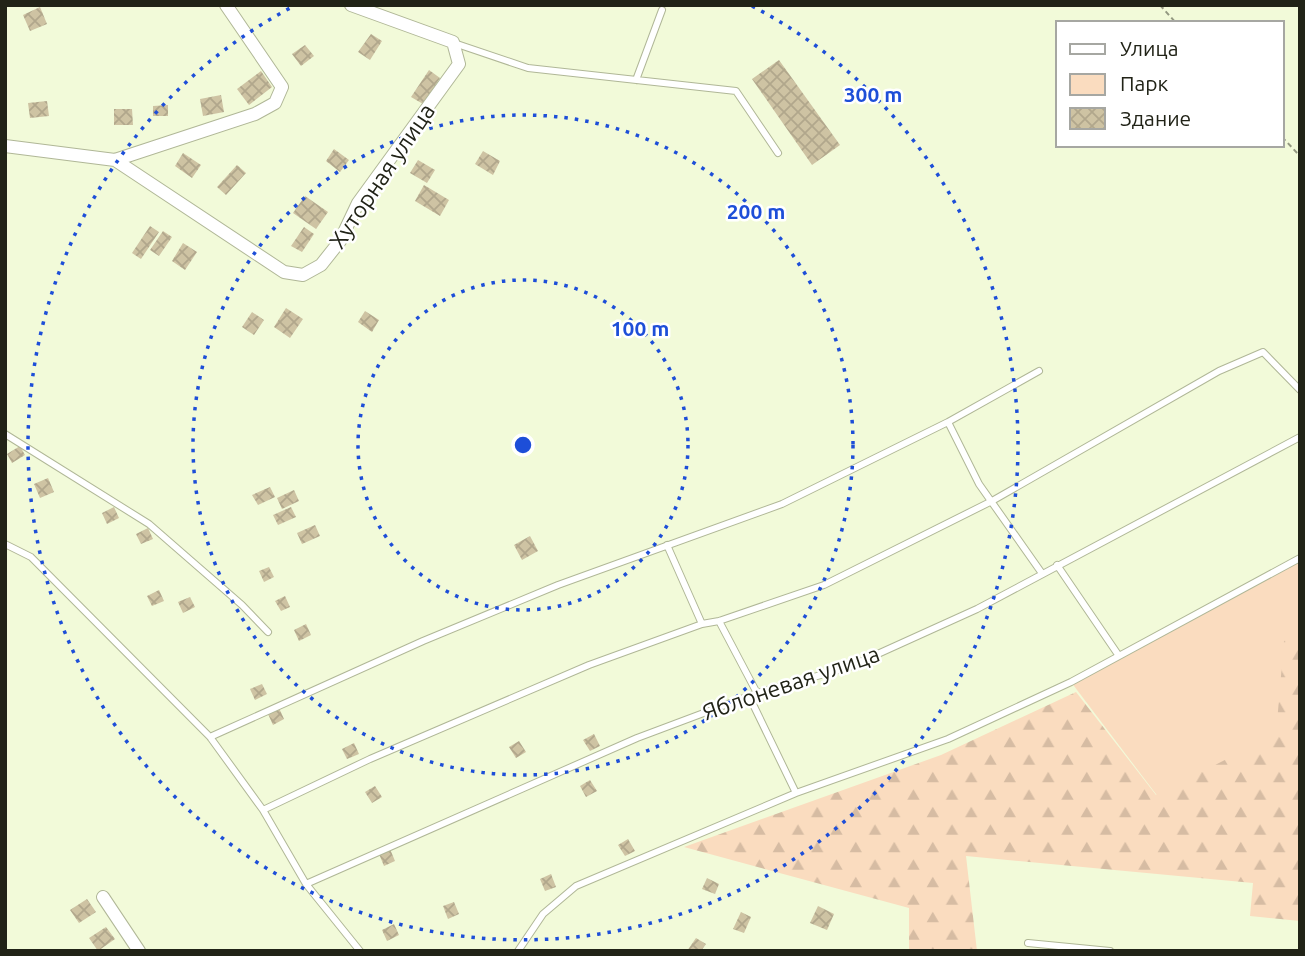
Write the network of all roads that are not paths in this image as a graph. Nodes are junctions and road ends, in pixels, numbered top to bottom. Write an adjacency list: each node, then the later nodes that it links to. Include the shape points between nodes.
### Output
1 (226, 5): 8 (street, via 282,87 275,103 255,114)
2 (351, 5): 4 (street)
3 (662, 10): 5 (lane)
4 (453, 42): 5 (lane, via 528,68); 8 (street, Хуторная улица, via 459,64 358,203 340,241 321,265 303,275 284,272)
5 (636, 80): 7 (lane, via 736,92)
6 (5, 146): 8 (street)
7 (778, 153)
8 (115, 160)
9 (1039, 371): 11 (lane)
10 (1300, 390): 14 (lane, via 1263,352 1219,371)
11 (948, 422): 14 (lane); 16 (lane, via 782,504)
12 (5, 435): 22 (lane, via 149,524)
13 (1300, 437): 18 (lane, Яблоневая улица)
14 (992, 501): 19 (lane); 20 (lane, via 824,585)
15 (5, 544): 26 (lane, via 31,557)
16 (667, 545): 21 (lane); 26 (lane, via 423,640)
17 (1300, 558): 23 (lane)
18 (1057, 565): 19 (lane, Яблоневая улица); 23 (lane)
19 (1041, 572): 24 (lane, Яблоневая улица, via 977,609 849,667)
20 (719, 621): 21 (lane); 24 (lane)
21 (702, 624): 28 (lane, via 589,665)
22 (268, 632)
23 (1119, 656): 27 (lane, via 948,739)
24 (757, 693): 25 (lane, Яблоневая улица)
25 (749, 696): 27 (lane); 29 (lane, Яблоневая улица, via 637,738)
26 (210, 737): 28 (lane)
27 (796, 793): 34 (lane, via 576,886 543,914)
28 (263, 810): 29 (lane)
29 (306, 884): 33 (lane)
30 (103, 897): 32 (street)
31 (1028, 943): 35 (lane)
32 (139, 951)
33 (360, 951)
34 (517, 951)
35 (1110, 951)

